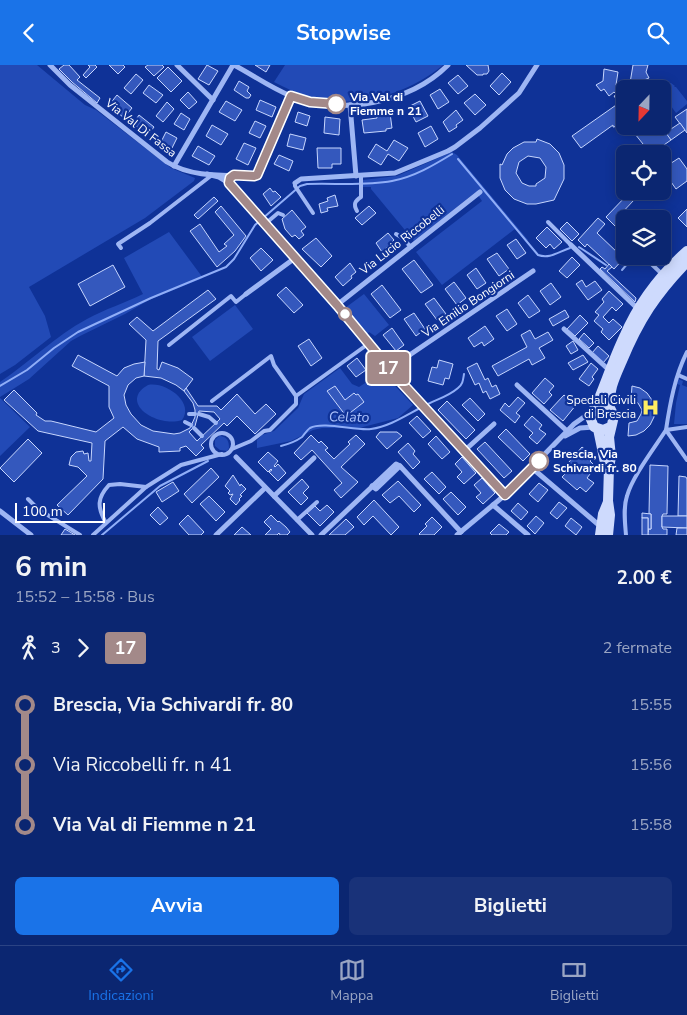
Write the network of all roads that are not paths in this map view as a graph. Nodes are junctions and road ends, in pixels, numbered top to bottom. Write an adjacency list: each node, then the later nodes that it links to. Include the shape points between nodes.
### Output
1 (50, 65): 8 (street, Via Val Di Fassa)
2 (62, 65): 8 (street)
3 (177, 65): 10 (street)
4 (234, 65): 9 (street); 10 (street)
5 (448, 65): 11 (street, via 439,74 390,99)
6 (528, 65): 7 (street)
7 (535, 67): 15 (street, via 519,93 455,147 396,173)
8 (56, 70): 12 (street, Via Val Di Fassa, via 70,85)
9 (291, 96): 11 (street, via 310,102); 14 (street, Via Val Di Fassa, via 257,175)
10 (213, 100): 12 (street)
11 (350, 105): 15 (street)
12 (174, 166): 13 (street, Via Val Di Fassa)
13 (210, 174): 14 (street, Via Val Di Fassa); 16 (street); 27 (lane, via 150,223 118,244)
14 (234, 175): 16 (street)
15 (360, 177): 17 (street, via 302,179); 19 (lane, via 361,197 355,204)
16 (229, 183): 22 (street)
17 (296, 187): 20 (lane)
18 (480, 192): 26 (street, Via Lucio Riccobelli)
19 (357, 211)
20 (313, 213)
21 (283, 215): 22 (lane, via 278,213)
22 (263, 221): 29 (street)
23 (548, 222): 25 (lane)
24 (396, 234): 26 (lane)
25 (571, 245): 36 (street)
26 (410, 247): 35 (street, Via Lucio Riccobelli)
27 (121, 248)
28 (687, 251): 33 (street)
29 (295, 258): 34 (street); 35 (street)
30 (687, 262): 49 (street, via 668,281 644,315 614,379)
31 (652, 265): 33 (lane)
32 (534, 271): 42 (street, Via Emilio Bongiorni)
33 (663, 275): 36 (street)
34 (246, 295): 39 (lane, via 236,302 231,296)
35 (337, 305): 38 (street)
36 (638, 309): 43 (street)
37 (564, 329): 43 (street)
38 (368, 344): 42 (street); 47 (lane)
39 (168, 345)
40 (687, 352): 41 (lane)
41 (685, 359): 44 (lane)
42 (389, 369): 63 (street)
43 (610, 371): 50 (street)
44 (678, 375): 45 (lane); 57 (lane)
45 (687, 379)
46 (516, 385): 58 (street)
47 (296, 396): 48 (lane, via 271,356); 62 (lane, via 296,404 270,430)
48 (212, 401)
49 (610, 408): 50 (street, via 602,406); 54 (street, via 614,419)
50 (593, 410): 56 (street, via 590,420); 58 (street)
51 (189, 414): 59 (lane, via 209,417 218,425)
52 (185, 422): 61 (lane)
53 (494, 424): 63 (street)
54 (610, 427): 56 (street); 68 (street)
55 (687, 427): 57 (lane)
56 (596, 428): 60 (street, via 580,428); 68 (street)
57 (666, 429): 67 (lane); 91 (lane, via 626,497)
58 (567, 431): 60 (street)
59 (219, 433): 61 (lane); 62 (lane, via 231,437 233,445)
60 (561, 439): 69 (street)
61 (211, 443): 64 (lane, via 213,449)
62 (230, 450): 64 (lane); 65 (lane)
63 (464, 451): 72 (street)
64 (222, 454): 70 (lane, via 181,465)
65 (236, 457): 71 (street)
66 (314, 458): 73 (street)
67 (687, 460)
68 (608, 467): 75 (street)
69 (532, 468): 72 (street); 81 (street)
70 (146, 487): 80 (lane); 80 (lane, via 109,485 101,493 99,504)
71 (266, 488): 73 (street); 86 (street)
72 (505, 495): 77 (street)
73 (274, 496): 79 (street)
74 (28, 499): 84 (lane, via 38,509)
75 (608, 501): 81 (street); 90 (street)
76 (317, 502): 79 (lane)
77 (493, 505): 82 (street); 89 (street)
78 (0, 511): 83 (street)
79 (297, 520): 87 (street)
80 (106, 523): 85 (lane)
81 (600, 531)
82 (459, 533): 88 (street, via 396,464)
83 (31, 535)
84 (80, 535)
85 (93, 535)
86 (216, 535)
87 (312, 535)
88 (321, 535)
89 (528, 535)
90 (608, 535)
91 (626, 535)

